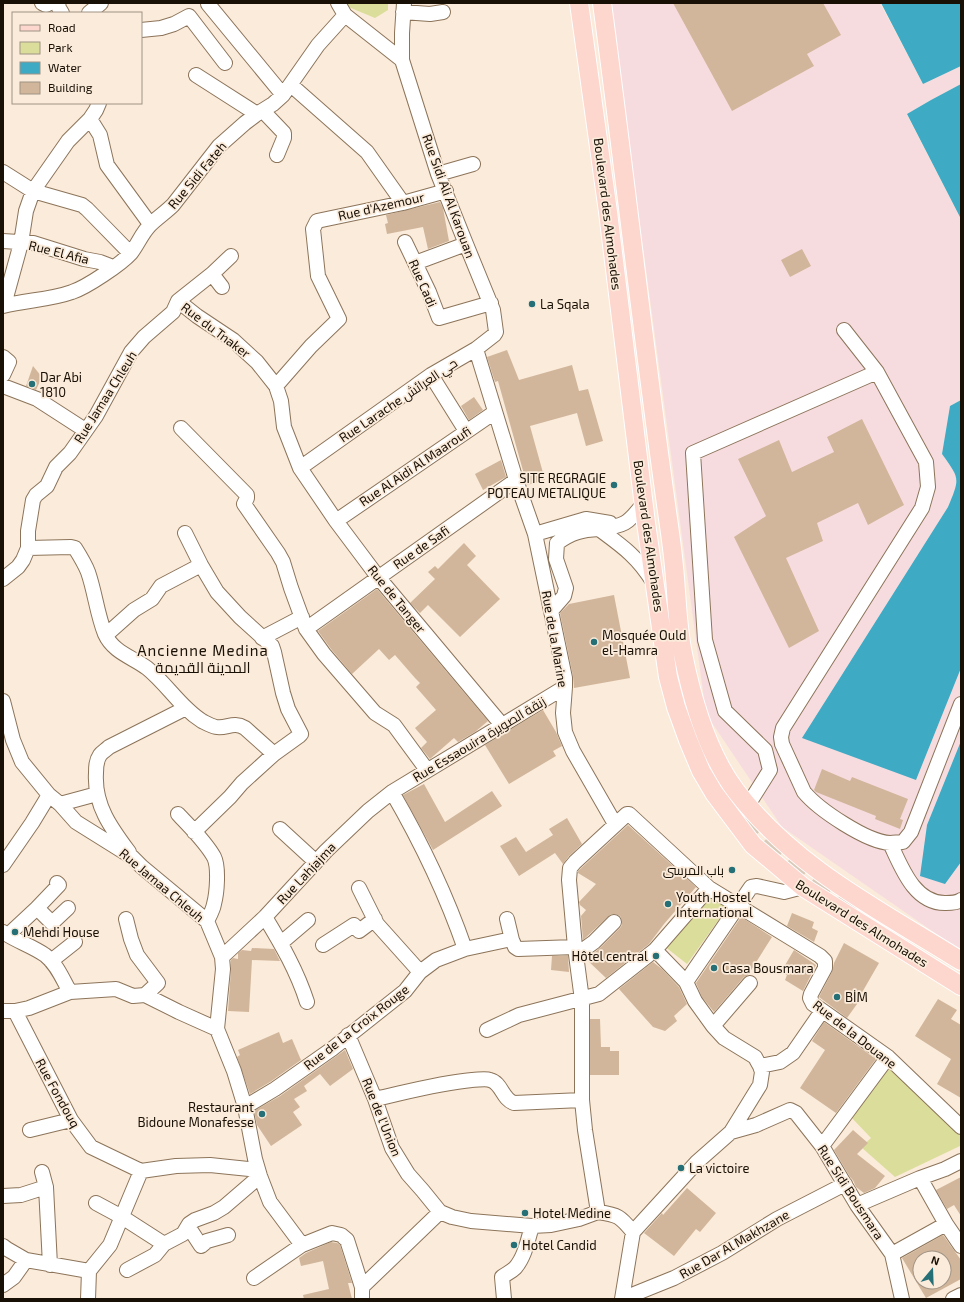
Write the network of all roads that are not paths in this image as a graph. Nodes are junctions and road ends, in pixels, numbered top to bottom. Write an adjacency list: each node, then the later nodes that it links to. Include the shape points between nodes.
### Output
1 (42, 3): 2 (street)
2 (50, 3)
3 (101, 3): 9 (street)
4 (580, 3): 27 (main road, Boulevard des Almohades)
5 (602, 3): 26 (main road, Boulevard des Almohades)
6 (208, 4): 15 (street)
7 (404, 7): 10 (street, via 430,14); 12 (street, Rue Sidi Ali Al Karouan)
8 (341, 9): 12 (street); 15 (street, Rue Sidi Fateh)
9 (90, 12)
10 (443, 12)
11 (142, 30): 13 (street, via 160,28 191,17)
12 (402, 60): 22 (street, Rue Sidi Ali Al Karouan)
13 (225, 63)
14 (196, 75): 17 (street)
15 (287, 90): 17 (street, Rue Sidi Fateh); 25 (street, via 367,152)
16 (99, 104): 18 (street)
17 (260, 113): 19 (street, via 284,134); 28 (street, Rue Sidi Fateh, via 219,146 173,205)
18 (90, 119): 23 (street, via 68,141); 28 (street, via 100,135 107,165)
19 (277, 155)
20 (473, 164): 22 (street)
21 (3, 172): 23 (street)
22 (438, 174): 24 (street, Rue Sidi Ali Al Karouan)
23 (33, 191): 31 (street, via 26,211); 33 (street, via 82,205)
24 (446, 191): 25 (street, Rue d'Azemour); 32 (street, Rue Sidi Ali Al Karouan)
25 (403, 203): 50 (street, Rue d'Azemour, via 317,221 313,228 316,268 339,319 310,346)
26 (628, 208): 27 (main road); 85 (main road, Boulevard des Almohades, via 683,653 703,728 719,763 735,790)
27 (608, 212): 57 (main road, Boulevard des Almohades)
28 (150, 224): 33 (street, Rue Sidi Fateh)
29 (3, 240): 31 (street, Rue El Afia)
30 (405, 242): 35 (street, Rue Cadi)
31 (21, 243): 36 (street, Rue El Afia, via 33,243); 41 (street)
32 (466, 244): 35 (street); 40 (street, Rue Sidi Ali Al Karouan)
33 (130, 253): 36 (street, Rue Sidi Fateh)
34 (231, 256): 37 (street, Rue Jamaa Chleuh)
35 (416, 263): 40 (street, Rue Cadi, via 439,318)
36 (113, 267): 41 (street, Rue Sidi Fateh, via 84,287 71,292)
37 (212, 274): 38 (street); 39 (street, Rue Jamaa Chleuh)
38 (222, 287)
39 (178, 301): 50 (street, Rue du Tnaker, via 247,352); 53 (street, Rue Jamaa Chleuh, via 173,312 131,352 96,416)
40 (491, 303): 43 (street, Rue Sidi Ali Al Karouan)
41 (3, 306)
42 (844, 330): 46 (street)
43 (496, 332): 44 (street, Rue Larache حي العرائش)
44 (476, 349): 48 (street, Rue Larache حي العرائش); 51 (street, Rue de la Marine)
45 (3, 356): 47 (street, via 9,362)
46 (877, 372): 78 (street, via 926,462 928,487 922,508 783,728 781,737); 81 (street, via 693,453 705,640 725,711 765,750)
47 (3, 375)
48 (431, 375): 54 (street); 55 (street, Rue Larache حي العرائش)
49 (3, 386): 53 (street, via 37,399)
50 (276, 386): 55 (street, Rue du Tnaker, via 281,400 284,427)
51 (495, 412): 54 (street, Rue Al Aidi Al Maaroufi); 56 (street, Rue de la Marine)
52 (180, 428): 70 (street, via 247,495 244,504 283,562)
53 (85, 430): 64 (street, Rue Jamaa Chleuh, via 70,453 56,467 47,486 32,500)
54 (466, 431): 58 (street, Rue Al Aidi Al Maaroufi)
55 (300, 468): 58 (street, Rue de Tanger)
56 (516, 480): 63 (street, Rue de la Marine); 66 (street, Rue de Safi)
57 (643, 504): 59 (street); 60 (main road, Boulevard des Almohades)
58 (336, 521): 66 (street, Rue de Tanger)
59 (626, 523): 60 (street); 61 (street); 63 (street, via 615,524 586,519)
60 (646, 523): 68 (main road, Boulevard des Almohades)
61 (599, 529): 68 (street, via 639,561); 69 (street, via 582,530 558,542 556,559 566,588 564,596)
62 (184, 533): 65 (street)
63 (535, 534): 69 (street, Rue de la Marine)
64 (28, 548): 67 (street, Rue Jamaa Chleuh, via 18,567); 71 (street, via 75,548 88,571)
65 (201, 565): 71 (street, via 162,586 154,598 134,610); 72 (street, via 217,592)
66 (378, 577): 70 (street, Rue de Safi); 77 (street, Rue de Tanger)
67 (3, 579)
68 (655, 584): 87 (main road, Boulevard des Almohades, via 668,677 676,707 701,771)
69 (551, 612): 73 (street, Rue de la Marine)
70 (304, 623): 72 (street, Rue de Safi); 80 (street, via 324,654 375,713 394,725)
71 (106, 635): 76 (street, via 114,647 147,669)
72 (262, 638): 79 (street, via 269,643 274,652 288,709 300,734)
73 (565, 687): 77 (street, Rue Essaouira زنقة الصويرة); 88 (street, Rue de la Marine, via 564,732)
74 (961, 704): 91 (street, via 911,832 903,842)
75 (4, 707): 84 (street, Rue Jamaa Chleuh, via 22,762)
76 (186, 708): 79 (street, via 201,720 216,727 241,725); 83 (street, via 109,747 100,755 96,762)
77 (502, 725): 80 (street, Rue Essaouira زنقة الصويرة)
78 (785, 752): 81 (street); 91 (street, via 809,798 838,821 872,838)
79 (274, 754): 90 (street)
80 (427, 770): 82 (street, Rue Essaouira زنقة الصويرة)
81 (770, 770): 85 (street)
82 (392, 792): 93 (street, Rue Lahjajma, via 368,811); 115 (street, via 424,849)
83 (96, 794): 84 (street); 92 (street, via 109,824)
84 (55, 799): 92 (street, Rue Jamaa Chleuh, via 76,822); 94 (street)
85 (748, 805): 87 (main road); 120 (main road, Boulevard des Almohades, via 788,847 819,872)
86 (178, 814): 90 (street)
87 (730, 815): 96 (main road, Boulevard des Almohades, via 752,845)
88 (615, 824): 98 (street, via 628,814); 117 (street, via 570,868)
89 (280, 829): 93 (street)
90 (194, 832): 108 (street, via 215,861 216,896)
91 (890, 843): 99 (street, via 908,880 922,895 940,903)
92 (132, 857): 108 (street, Rue Jamaa Chleuh)
93 (316, 862): 103 (street, Rue Lahjajma)
94 (3, 865)
95 (57, 883): 101 (street, via 59,885)
96 (803, 887): 100 (street, via 784,892 753,886); 124 (main road, Boulevard des Almohades)
97 (359, 888): 105 (street)
98 (709, 888): 100 (street, Rue de la Douane); 116 (street)
99 (961, 900)
100 (739, 907): 122 (street); 129 (street, Rue de la Douane, via 825,961 825,968 810,998 813,1004)
101 (36, 908): 102 (street, via 52,923); 110 (street)
102 (68, 908)
103 (265, 917): 113 (street); 118 (street, Rue Lahjajma)
104 (126, 919): 126 (street, via 137,955 158,983)
105 (375, 919): 114 (street, via 359,931 354,925); 121 (street)
106 (507, 919): 111 (street)
107 (308, 920): 113 (street)
108 (207, 921): 118 (street, Rue Jamaa Chleuh)
109 (614, 922): 117 (street, via 594,942)
110 (5, 934): 119 (street)
111 (512, 940): 115 (street, Rue de La Croix Rouge); 117 (street, via 518,949)
112 (75, 942): 119 (street)
113 (281, 944): 128 (street)
114 (323, 945)
115 (465, 949): 121 (street, Rue de La Croix Rouge, via 436,960)
116 (655, 950): 122 (street); 127 (street, via 607,989)
117 (575, 951): 127 (street)
118 (222, 956): 132 (street, Rue Jamaa Chleuh)
119 (51, 961): 125 (street)
120 (961, 961)
121 (420, 972): 134 (street, Rue de La Croix Rouge, via 405,991)
122 (686, 982): 131 (street)
123 (750, 983): 131 (street)
124 (961, 986)
125 (70, 992): 126 (street, via 116,989 133,996); 130 (street, via 29,1008)
126 (145, 995): 132 (street)
127 (582, 1000): 133 (street, via 519,1015); 138 (street)
128 (307, 1002)
129 (822, 1010): 135 (street, Rue de la Douane); 136 (street, via 793,1053 780,1062)
130 (9, 1011): 140 (street, Rue Fondouq)
131 (712, 1026): 136 (street, via 724,1038 755,1057)
132 (217, 1029): 139 (street, Rue Jamaa Chleuh)
133 (487, 1030)
134 (348, 1035): 137 (street, Rue de l'Union); 139 (street, Rue de La Croix Rouge, via 332,1049)
135 (888, 1057): 141 (street, Rue de la Douane); 144 (street)
136 (760, 1066): 143 (street, via 760,1085)
137 (375, 1099): 138 (street, via 485,1079 496,1083 507,1099 514,1103); 155 (street, Rue de l'Union, via 392,1148 401,1164)
138 (582, 1100): 156 (street)
139 (245, 1108): 148 (street, Rue Jamaa Chleuh)
140 (71, 1120): 142 (street); 146 (street, Rue Fondouq, via 91,1147)
141 (961, 1127)
142 (30, 1130)
143 (731, 1132): 144 (street, Rue Sidi Bousmara, via 787,1110 796,1113); 161 (street, via 697,1162)
144 (822, 1146): 150 (street, Rue Sidi Bousmara)
145 (961, 1161): 149 (street)
146 (141, 1171): 148 (street, via 210,1165); 157 (street)
147 (42, 1172): 151 (street)
148 (259, 1173): 159 (street, via 224,1207 195,1220); 164 (street, Rue Jamaa Chleuh, via 270,1202)
149 (920, 1178): 154 (street); 158 (street)
150 (845, 1184): 154 (street, Rue Sidi Bousmara); 178 (street, Rue Dar Al Makhzane, via 777,1219 674,1278)
151 (46, 1187): 152 (street, via 21,1195); 169 (street)
152 (3, 1196)
153 (96, 1203): 157 (street)
154 (857, 1205): 167 (street, Rue Sidi Bousmara)
155 (440, 1212): 160 (street, via 482,1222); 174 (street)
156 (598, 1212): 160 (street, via 579,1220); 161 (street, via 618,1216)
157 (122, 1216): 163 (street); 171 (street, via 110,1245)
158 (946, 1224): 166 (street); 167 (street)
159 (188, 1226): 162 (street, via 201,1246 207,1241); 163 (street, via 183,1234)
160 (532, 1226): 177 (street, via 518,1263 502,1277)
161 (633, 1232): 178 (street)
162 (228, 1235)
163 (164, 1244): 170 (street, via 155,1255)
164 (302, 1245): 172 (street); 174 (street, via 332,1233 341,1234 347,1240)
165 (3, 1246): 168 (street)
166 (961, 1246)
167 (892, 1254): 179 (street, Rue Sidi Bousmara)
168 (26, 1260): 169 (street); 173 (street, via 14,1277)
169 (50, 1265): 171 (street)
170 (127, 1270)
171 (89, 1272): 176 (street)
172 (254, 1278)
173 (3, 1285)
174 (362, 1293)
175 (961, 1295): 180 (street)
176 (88, 1299)
177 (504, 1299)
178 (622, 1299)
179 (902, 1299)
180 (953, 1299)

